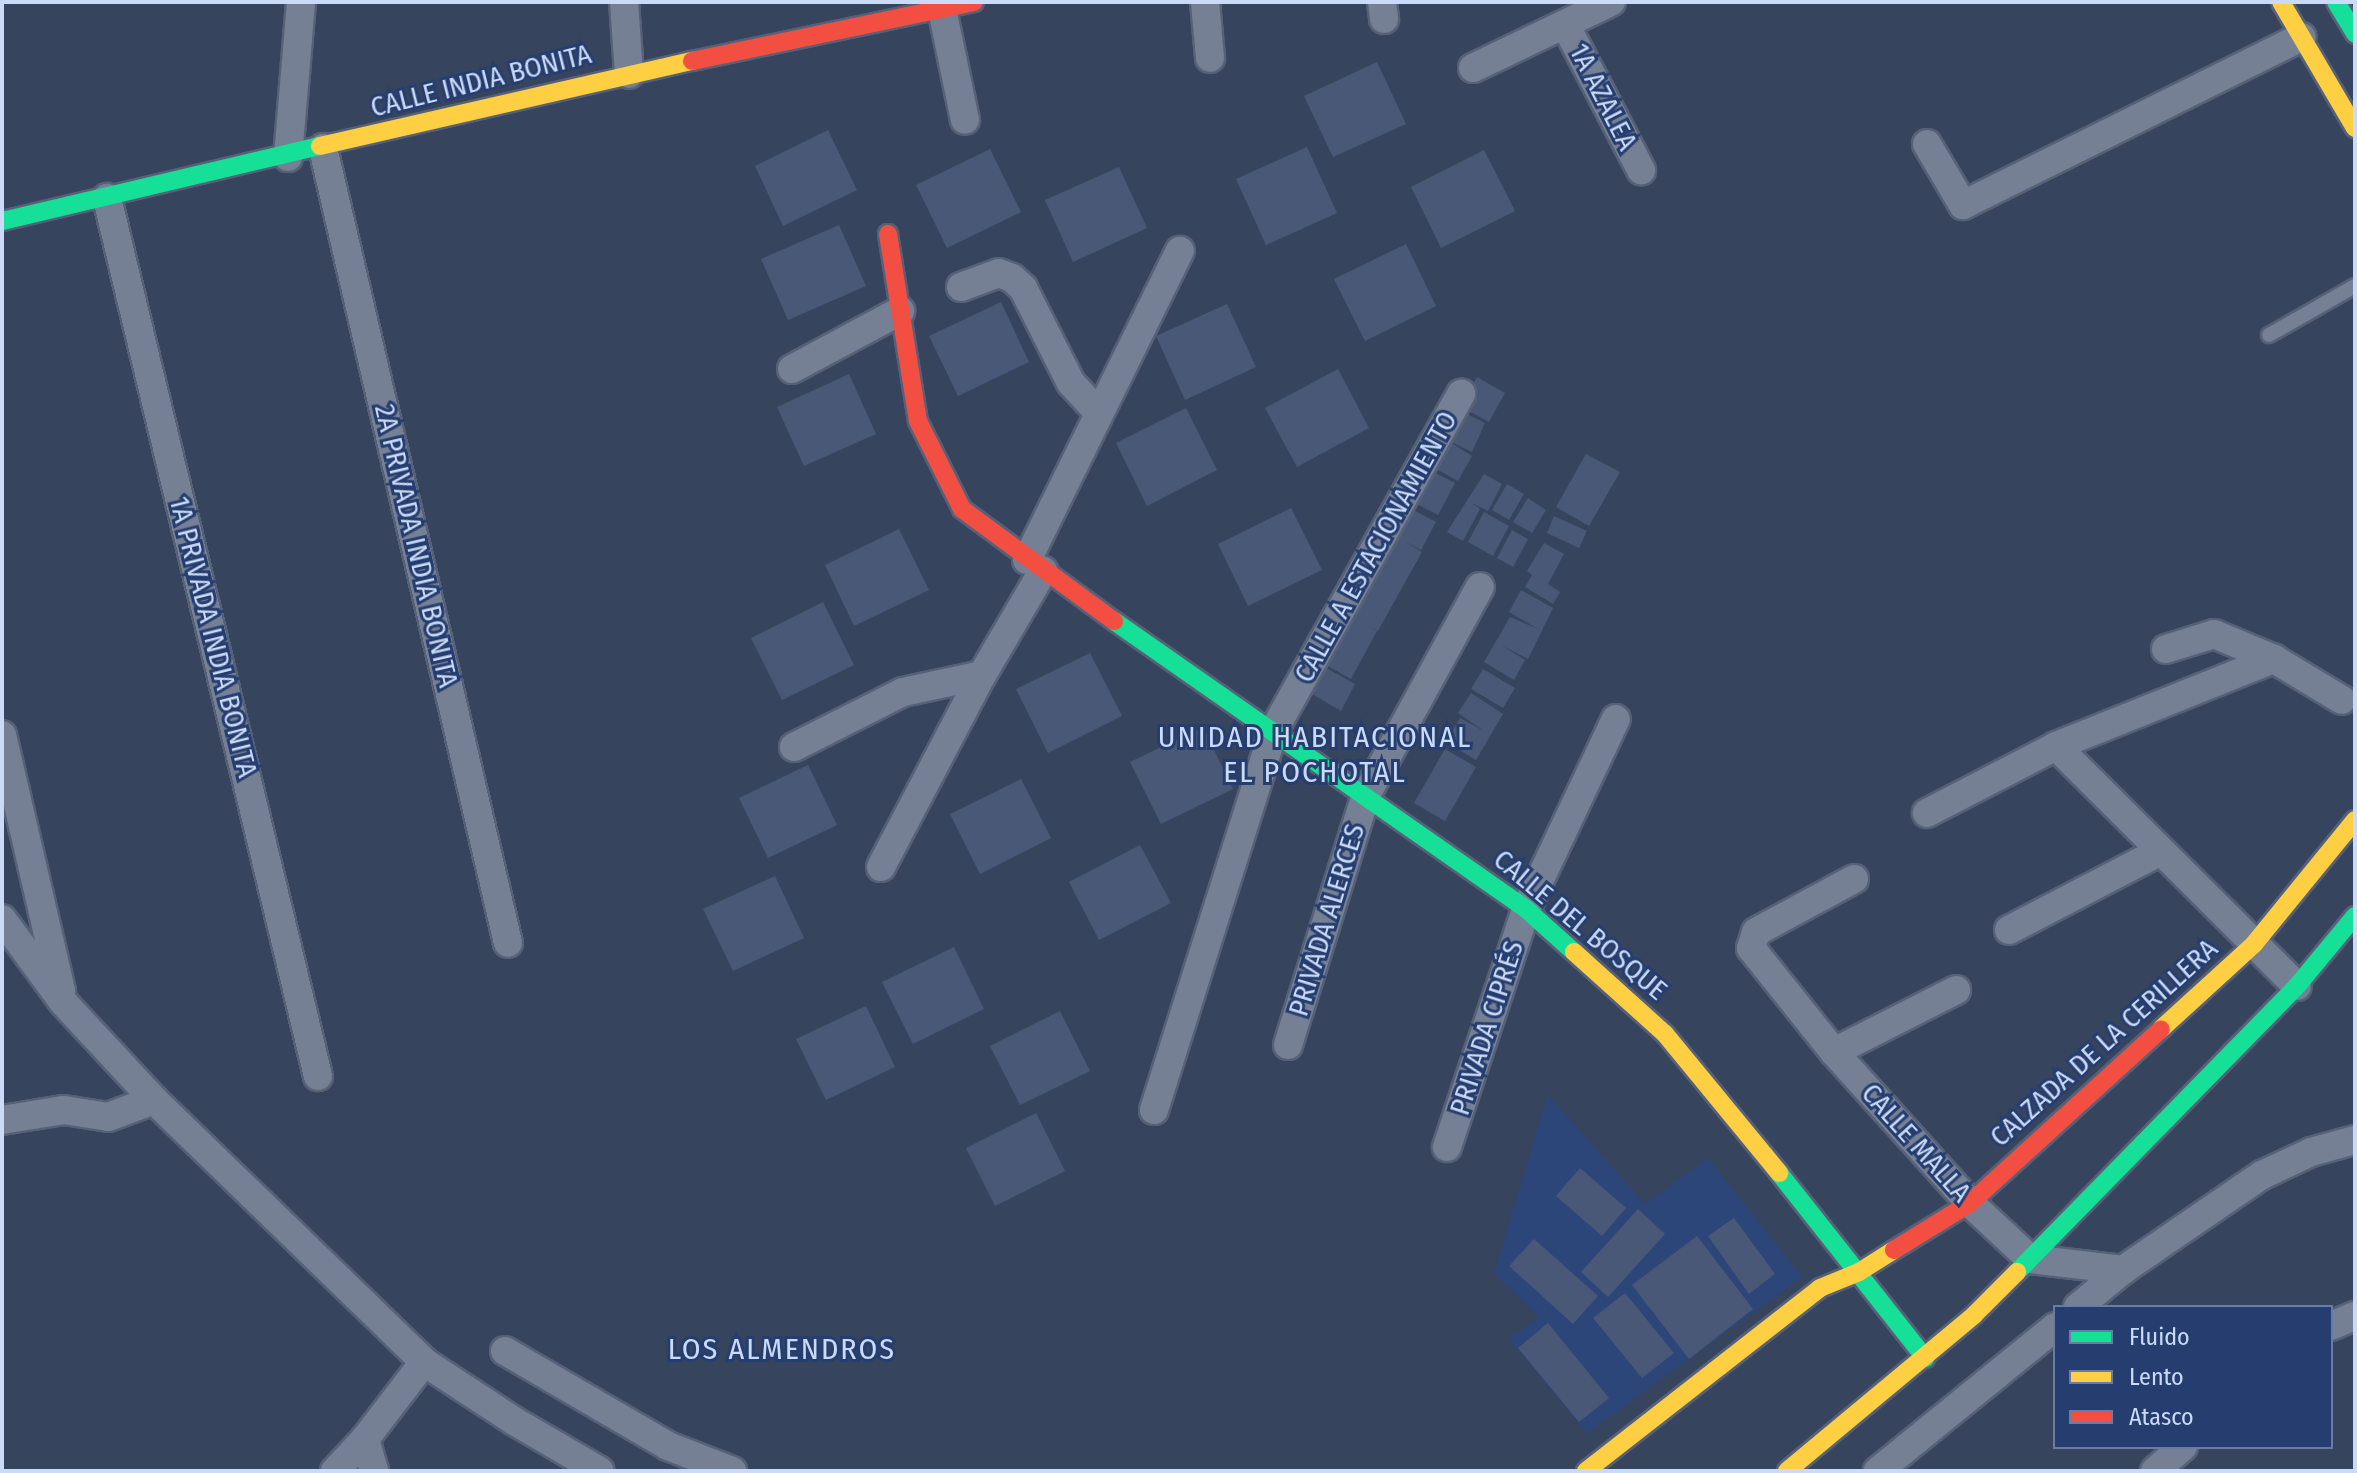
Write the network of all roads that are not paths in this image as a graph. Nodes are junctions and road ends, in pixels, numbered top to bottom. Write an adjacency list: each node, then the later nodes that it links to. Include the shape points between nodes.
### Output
1 (301, 2): 20 (street)
2 (624, 2): 15 (street)
3 (974, 2): 8 (street, CALLE INDIA BONITA)
4 (1205, 2): 13 (street)
5 (1611, 2): 10 (street)
6 (2281, 2): 12 (street)
7 (2336, 2): 11 (street)
8 (942, 9): 9 (street, CALLE INDIA BONITA); 16 (street)
9 (887, 11): 15 (street, CALLE INDIA BONITA)
10 (1565, 24): 14 (street); 21 (street, 1A AZALEA)
11 (2355, 34)
12 (2302, 37): 17 (street); 18 (street, via 1963,205)
13 (1210, 58)
14 (1473, 68)
15 (629, 74): 19 (street, CALLE INDIA BONITA)
16 (965, 120)
17 (2355, 128)
18 (1927, 144)
19 (323, 148): 20 (street, CALLE INDIA BONITA); 54 (street, 2A PRIVADA INDIA BONITA)
20 (288, 157): 22 (street, CALLE INDIA BONITA)
21 (1641, 170)
22 (107, 198): 23 (street, CALLE INDIA BONITA); 61 (street, 1A PRIVADA INDIA BONITA)
23 (2, 221)
24 (888, 234): 28 (street, CALLE DEL BOSQUE)
25 (1180, 251): 32 (street)
26 (2355, 286): 29 (lane)
27 (961, 287): 32 (street, via 999,273 1023,288 1071,383)
28 (900, 311): 30 (street); 33 (street, CALLE DEL BOSQUE, via 918,421 962,509)
29 (2269, 335)
30 (792, 369)
31 (1461, 394): 40 (street, CALLE A ESTACIONAMIENTO)
32 (1099, 413): 33 (street)
33 (1035, 566): 37 (street); 40 (street, CALLE DEL BOSQUE)
34 (1480, 587): 44 (street, PRIVADA ALERCES)
35 (2166, 649): 36 (street, via 2214,634)
36 (2274, 659): 38 (street); 42 (street)
37 (982, 675): 43 (street, via 903,692); 48 (street)
38 (2342, 700)
39 (1616, 719): 50 (street, PRIVADA CIPRÉS)
40 (1274, 730): 44 (street, CALLE DEL BOSQUE); 63 (street, CALLE A ESTACIONAMIENTO)
41 (2, 735): 58 (street)
42 (2056, 746): 45 (street); 47 (street)
43 (794, 747)
44 (1366, 795): 50 (street, CALLE DEL BOSQUE); 59 (street, PRIVADA ALERCES)
45 (1927, 813)
46 (2355, 820): 55 (street, CALZADA DE LA CERILLERA)
47 (2159, 852): 53 (street); 55 (street)
48 (881, 867)
49 (1854, 879): 60 (street, CALLE MALLA, via 1756,932 1751,948)
50 (1526, 909): 66 (street, PRIVADA CIPRÉS); 70 (street, CALLE DEL BOSQUE, via 1665,1034)
51 (2355, 916): 56 (street)
52 (2, 919): 58 (street)
53 (2009, 930)
54 (508, 943)
55 (2254, 944): 56 (street); 67 (street, CALZADA DE LA CERILLERA)
56 (2297, 986): 68 (street)
57 (1956, 990): 60 (street)
58 (64, 1003): 62 (street)
59 (1288, 1045)
60 (1834, 1052): 67 (street, CALLE MALLA)
61 (318, 1076)
62 (154, 1100): 64 (street, via 108,1117 64,1110); 77 (street)
63 (1154, 1110)
64 (2, 1120)
65 (2355, 1140): 69 (street, via 2311,1152 2262,1175)
66 (1447, 1147)
67 (1970, 1203): 68 (street, CALLE MALLA); 70 (street, CALZADA DE LA CERILLERA)
68 (2030, 1259): 69 (street); 76 (street)
69 (2123, 1270): 71 (street)
70 (1859, 1272): 76 (street, CALLE DEL BOSQUE); 84 (street, CALZADA DE LA CERILLERA, via 1820,1288)
71 (2080, 1305)
72 (2355, 1316): 73 (street)
73 (2333, 1325)
74 (2053, 1329): 86 (street)
75 (505, 1351): 83 (street, via 668,1446)
76 (1925, 1358): 85 (street)
77 (424, 1362): 78 (street); 82 (street)
78 (365, 1439): 80 (street); 81 (street)
79 (2181, 1449): 87 (street)
80 (335, 1471)
81 (374, 1471)
82 (600, 1471)
83 (732, 1471)
84 (1586, 1471)
85 (1787, 1471)
86 (1878, 1471)
87 (2155, 1471)

